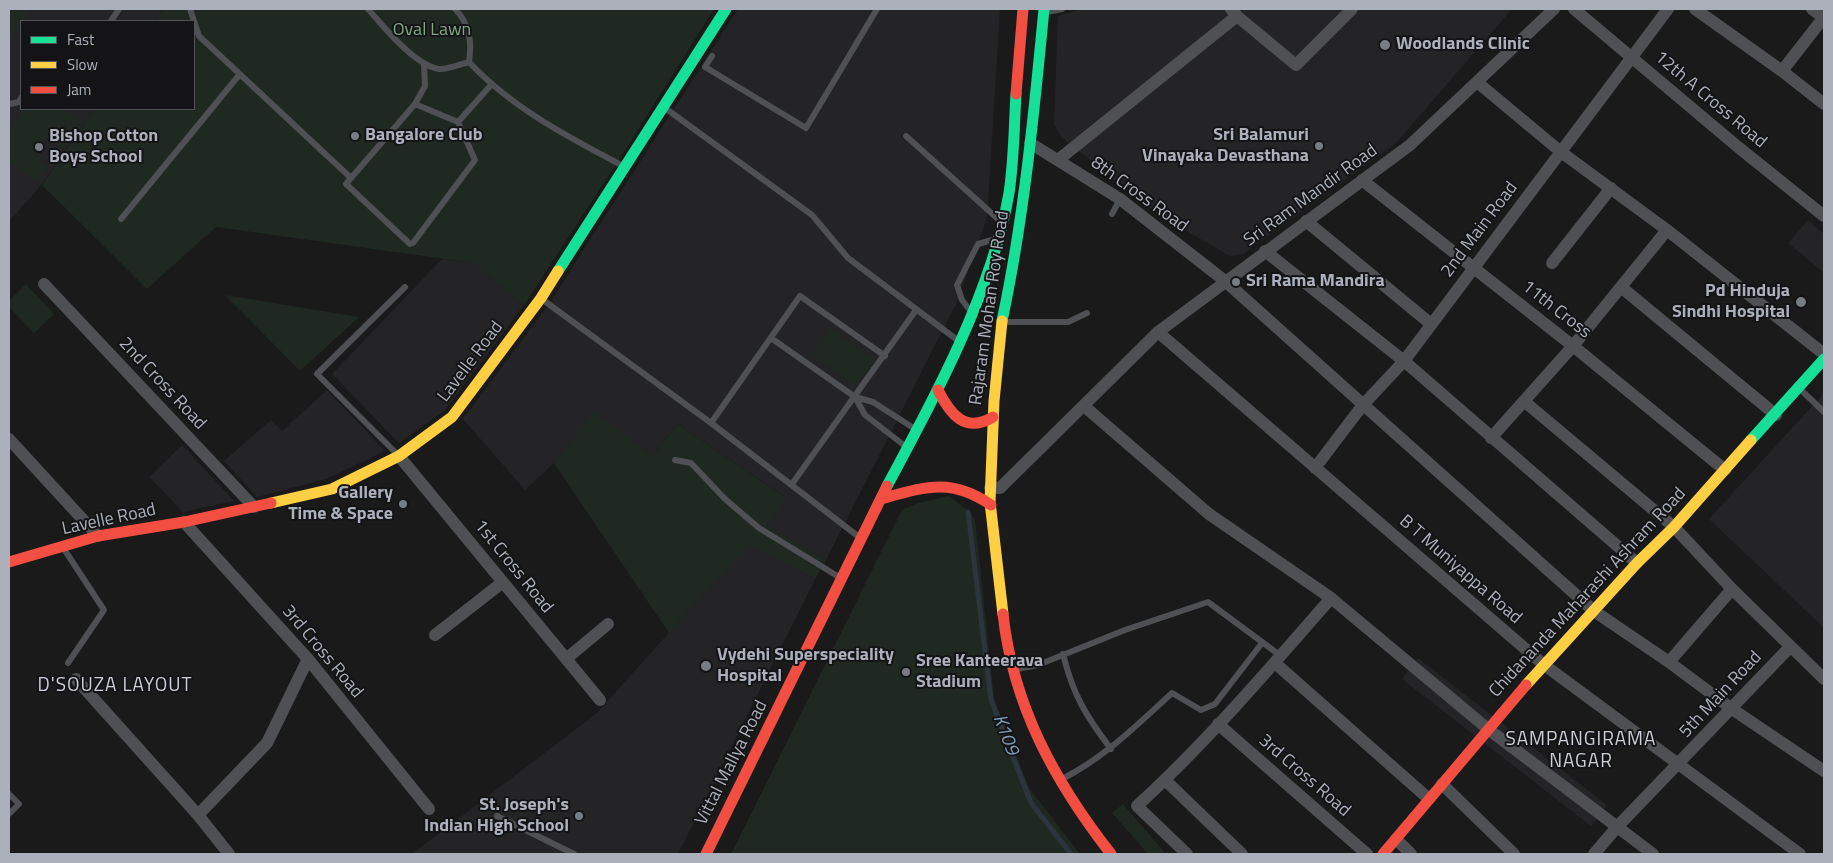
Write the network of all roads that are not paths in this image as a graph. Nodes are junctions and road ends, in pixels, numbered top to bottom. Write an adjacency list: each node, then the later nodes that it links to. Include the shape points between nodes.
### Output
1 (119, 9): 17 (lane)
2 (368, 9): 22 (lane)
3 (455, 9): 22 (lane, via 461,14 472,42 469,62 441,70)
4 (726, 9): 19 (main road, Lavelle Road)
5 (877, 9): 19 (lane, via 806,128 705,67 710,59)
6 (1023, 9): 44 (main road, Rajaram Mohan Roy Road, via 1009,192)
7 (1062, 9): 14 (lane)
8 (1352, 9): 15 (street, via 1296,65)
9 (1554, 9): 25 (street, Sri Ram Mandir Road)
10 (1574, 9): 20 (street, 12th A Cross Road)
11 (1668, 9): 20 (street, 2nd Main Road)
12 (1695, 9): 23 (street)
13 (1812, 9): 16 (street)
14 (1044, 11): 32 (main road, Rajaram Mohan Roy Road)
15 (1234, 12): 34 (street)
16 (1824, 18): 23 (street)
17 (112, 20)
18 (195, 24): 24 (lane, via 199,36)
19 (697, 55): 29 (main road, Lavelle Road)
20 (1632, 58): 33 (street, 2nd Main Road); 41 (street, 12th A Cross Road)
21 (469, 62): 26 (lane)
22 (424, 64): 27 (lane, via 425,86)
23 (1782, 70): 28 (street)
24 (240, 74): 36 (lane); 42 (lane)
25 (1477, 82): 33 (street); 37 (street, Sri Ram Mandir Road, via 1410,145)
26 (491, 85): 30 (lane); 35 (lane, via 531,114)
27 (415, 104): 30 (lane); 36 (lane)
28 (1824, 104)
29 (664, 108): 35 (main road, Lavelle Road); 55 (lane, via 812,214 848,258)
30 (458, 122): 36 (lane, via 475,160 413,243 410,244 346,184)
31 (906, 136): 44 (lane)
32 (1030, 143): 34 (street, 8th Cross Road); 58 (main road, Rajaram Mohan Roy Road)
33 (1561, 152): 38 (street); 49 (street, 2nd Main Road)
34 (1058, 160): 39 (street, 8th Cross Road)
35 (626, 168): 54 (main road, Lavelle Road)
36 (351, 178)
37 (1362, 180): 43 (street, Sri Ram Mandir Road); 49 (street, 11th Cross)
38 (1611, 188): 45 (street); 48 (street)
39 (1120, 199): 40 (lane); 50 (street, 8th Cross Road)
40 (1112, 214)
41 (1824, 216)
42 (121, 219)
43 (1306, 221): 47 (street, Sri Ram Mandir Road); 59 (street)
44 (1002, 223): 46 (main road, Rajaram Mohan Roy Road)
45 (1667, 230): 53 (street); 64 (street)
46 (998, 238): 56 (main road, Rajaram Mohan Roy Road); 56 (lane, via 978,244 957,285 962,300)
47 (1265, 251): 50 (street, Sri Ram Mandir Road); 67 (street)
48 (1552, 263)
49 (1474, 268): 59 (street, 2nd Main Road); 63 (street, 11th Cross)
50 (1225, 281): 60 (street, Sri Ram Mandir Road); 73 (street, 8th Cross Road)
51 (44, 284): 90 (street, 2nd Cross Road)
52 (405, 287): 82 (lane, via 318,374)
53 (1622, 287): 63 (street); 75 (street)
54 (541, 298): 77 (lane); 82 (main road, Lavelle Road, via 452,417)
55 (916, 310): 62 (lane); 65 (lane)
56 (972, 312): 62 (main road, Rajaram Mohan Roy Road)
57 (1087, 314): 58 (lane, via 1068,322)
58 (1002, 322): 76 (main road, Rajaram Mohan Roy Road)
59 (1432, 324): 67 (street, 2nd Main Road)
60 (1158, 332): 72 (street, Sri Ram Mandir Road); 84 (street, B T Muniyappa Road)
61 (771, 338): 65 (lane, via 800,296); 70 (lane); 77 (lane)
62 (959, 341): 69 (main road, Rajaram Mohan Roy Road)
63 (1573, 346): 71 (street); 85 (street, 11th Cross)
64 (1824, 354)
65 (885, 356): 70 (lane)
66 (1824, 360): 68 (main road, Chidananda Maharashi Ashram Road)
67 (1404, 361): 73 (street, 2nd Main Road); 79 (street)
68 (1799, 388): 74 (lane); 75 (main road, Chidananda Maharashi Ashram Road)
69 (938, 390): 76 (main road, via 951,414 962,421 988,422); 78 (main road, Rajaram Mohan Roy Road)
70 (855, 397): 78 (lane, via 873,402); 81 (lane, via 864,415); 86 (lane)
71 (1525, 402): 79 (street); 92 (street)
72 (1084, 406): 87 (street, Sri Ram Mandir Road, via 1000,488); 101 (street, via 1209,514)
73 (1362, 406): 84 (street, 2nd Main Road); 102 (street, 8th Cross Road)
74 (1824, 412)
75 (1776, 415): 85 (main road, Chidananda Maharashi Ashram Road)
76 (993, 417): 87 (main road, Rajaram Mohan Roy Road)
77 (711, 423): 86 (lane)
78 (917, 430): 81 (main road, Rajaram Mohan Roy Road)
79 (1491, 438): 97 (street)
80 (9, 439): 93 (street)
81 (908, 448): 88 (main road, Rajaram Mohan Roy Road)
82 (399, 456): 90 (main road, Lavelle Road, via 332,489); 99 (street, 1st Cross Road)
83 (675, 460): 98 (lane, via 691,463 725,499 759,528)
84 (1315, 468): 113 (street, B T Muniyappa Road)
85 (1725, 470): 92 (main road, Chidananda Maharashi Ashram Road)
86 (792, 484): 94 (lane)
87 (982, 485): 88 (main road, via 964,479 929,477 911,480); 89 (main road, Rajaram Mohan Roy Road)
88 (883, 495): 89 (main road, via 944,485 976,493); 94 (main road, Vittal Mallya Road)
89 (991, 505): 114 (main road, Rajaram Mohan Roy Road)
90 (254, 507): 91 (main road, Lavelle Road)
91 (184, 522): 93 (main road, Lavelle Road); 108 (street, 3rd Cross Road)
92 (1674, 527): 97 (main road, Chidananda Maharashi Ashram Road); 100 (street)
93 (98, 536): 95 (main road, Lavelle Road)
94 (862, 539): 98 (main road, Vittal Mallya Road)
95 (63, 548): 96 (main road, Lavelle Road); 111 (lane, via 104,610)
96 (9, 562)
97 (1636, 563): 102 (main road, Chidananda Maharashi Ashram Road)
98 (842, 579): 137 (main road, Vittal Mallya Road)
99 (503, 582): 104 (street); 109 (street, 1st Cross Road)
100 (1732, 589): 106 (street); 112 (street)
101 (1331, 598): 110 (street); 120 (street)
102 (1594, 611): 112 (street, 8th Cross Road); 113 (main road, Chidananda Maharashi Ashram Road)
103 (608, 624): 109 (street)
104 (435, 635)
105 (1262, 643): 107 (lane, via 1208,602); 110 (lane); 121 (lane, via 1215,704 1201,710 1172,693)
106 (1790, 647): 116 (street); 118 (street, 5th Main Road)
107 (1063, 654): 114 (lane, via 1038,665); 121 (lane, via 1069,680 1086,716)
108 (308, 659): 129 (street, 3rd Cross Road); 131 (street, via 267,743)
109 (566, 659): 117 (street, 1st Cross Road)
110 (1278, 659): 119 (street); 128 (street)
111 (68, 662)
112 (1669, 662): 118 (street, 8th Cross Road)
113 (1543, 664): 120 (main road, Chidananda Maharashi Ashram Road); 122 (street, B T Muniyappa Road)
114 (1011, 670): 124 (main road, Rajaram Mohan Roy Road)
115 (76, 679): 131 (street)
116 (1824, 680)
117 (600, 700)
118 (1732, 709): 122 (street, 5th Main Road); 123 (street, 8th Cross Road)
119 (1218, 724): 125 (street); 141 (street, 3rd Cross Road)
120 (1488, 729): 126 (main road, Chidananda Maharashi Ashram Road); 133 (street)
121 (1112, 749): 124 (lane)
122 (1679, 765): 133 (street, 5th Main Road); 147 (street, B T Muniyappa Road)
123 (1824, 772)
124 (1060, 780): 138 (main road, Rajaram Mohan Roy Road, via 1092,831)
125 (1165, 780): 139 (street, via 1137,806); 140 (street)
126 (1442, 784): 128 (main road, Chidananda Maharashi Ashram Road); 144 (street)
127 (9, 794): 130 (lane, via 19,804)
128 (1429, 799): 134 (main road, Chidananda Maharashi Ashram Road)
129 (429, 810)
130 (9, 814)
131 (198, 815): 135 (street)
132 (497, 816): 136 (lane)
133 (1617, 827): 145 (street, 5th Main Road); 146 (street)
134 (1396, 839): 142 (main road, Chidananda Maharashi Ashram Road); 143 (street)
135 (228, 854)
136 (574, 854)
137 (706, 854)
138 (1112, 854)
139 (1187, 854)
140 (1242, 854)
141 (1367, 854)
142 (1383, 854)
143 (1411, 854)
144 (1514, 854)
145 (1594, 854)
146 (1653, 854)
147 (1800, 854)

